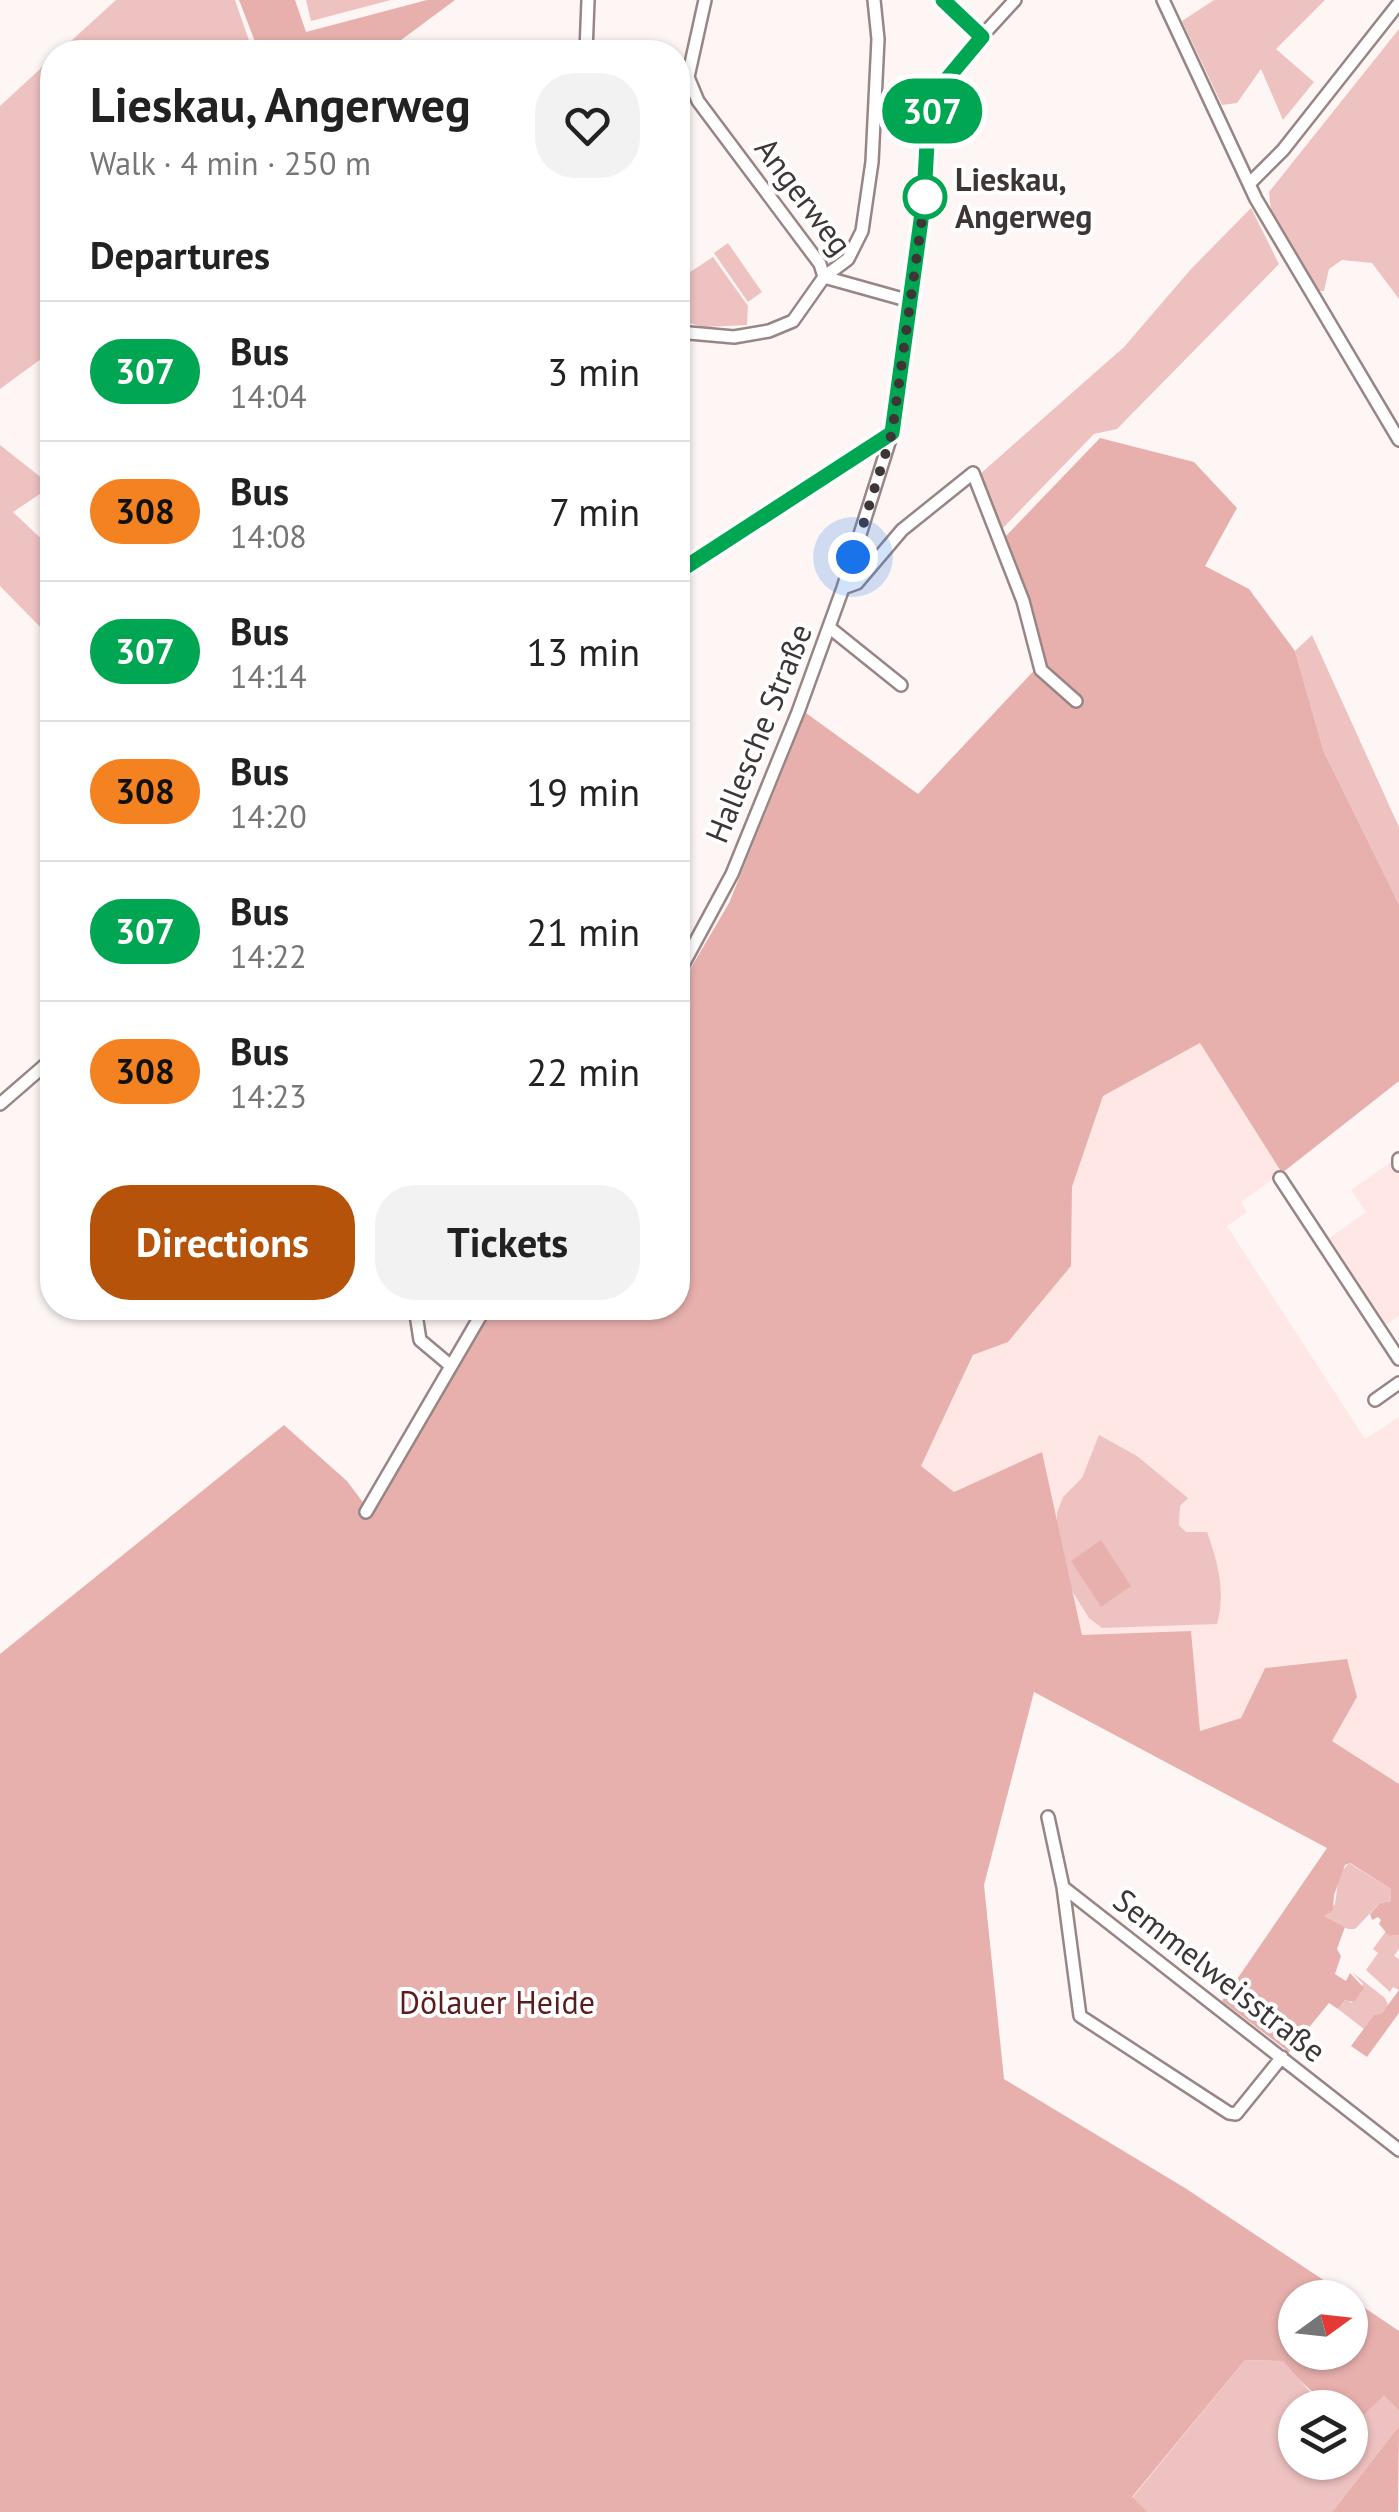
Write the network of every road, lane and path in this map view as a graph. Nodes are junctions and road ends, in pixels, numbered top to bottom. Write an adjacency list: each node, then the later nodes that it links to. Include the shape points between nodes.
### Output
1 (588, 0): 9 (street)
2 (705, 0): 10 (street, Angerweg)
3 (874, 0): 13 (street, via 874,127 862,231 848,259)
4 (943, 0): 8 (street)
5 (1015, 0): 8 (street, Hallesche Straße)
6 (1163, 0): 12 (street)
7 (1399, 3): 12 (street, via 1283,150)
8 (982, 37): 14 (street, Hallesche Straße, via 941,86 932,108)
9 (586, 40)
10 (690, 68)
11 (690, 82): 13 (street, Angerweg)
12 (1248, 184): 17 (street)
13 (824, 277): 14 (street, Angerweg); 15 (street, via 793,322 734,337)
14 (910, 301): 16 (street, Hallesche Straße)
15 (690, 333)
16 (892, 433): 18 (street); 19 (street, Hallesche Straße)
17 (1399, 440)
18 (690, 561)
19 (843, 588): 20 (street, Hallesche Straße); 22 (street, via 973,474 1023,600 1042,670)
20 (830, 628): 21 (street); 23 (street, Hallesche Straße, via 732,874)
21 (900, 684)
22 (1076, 702)
23 (690, 952)
24 (40, 1069): 25 (street)
25 (0, 1104)
26 (1280, 1178): 29 (street)
27 (418, 1320): 30 (street, via 420,1340)
28 (478, 1320): 30 (street)
29 (1399, 1359)
30 (452, 1366): 33 (street)
31 (1399, 1383): 32 (street)
32 (1375, 1400)
33 (366, 1512)
34 (1048, 1818): 35 (street)
35 (1063, 1888): 36 (street, Semmelweisstraße); 36 (street, via 1080,2016 1229,2113 1248,2102)
36 (1282, 2057): 37 (street, Semmelweisstraße)
37 (1399, 2150)

